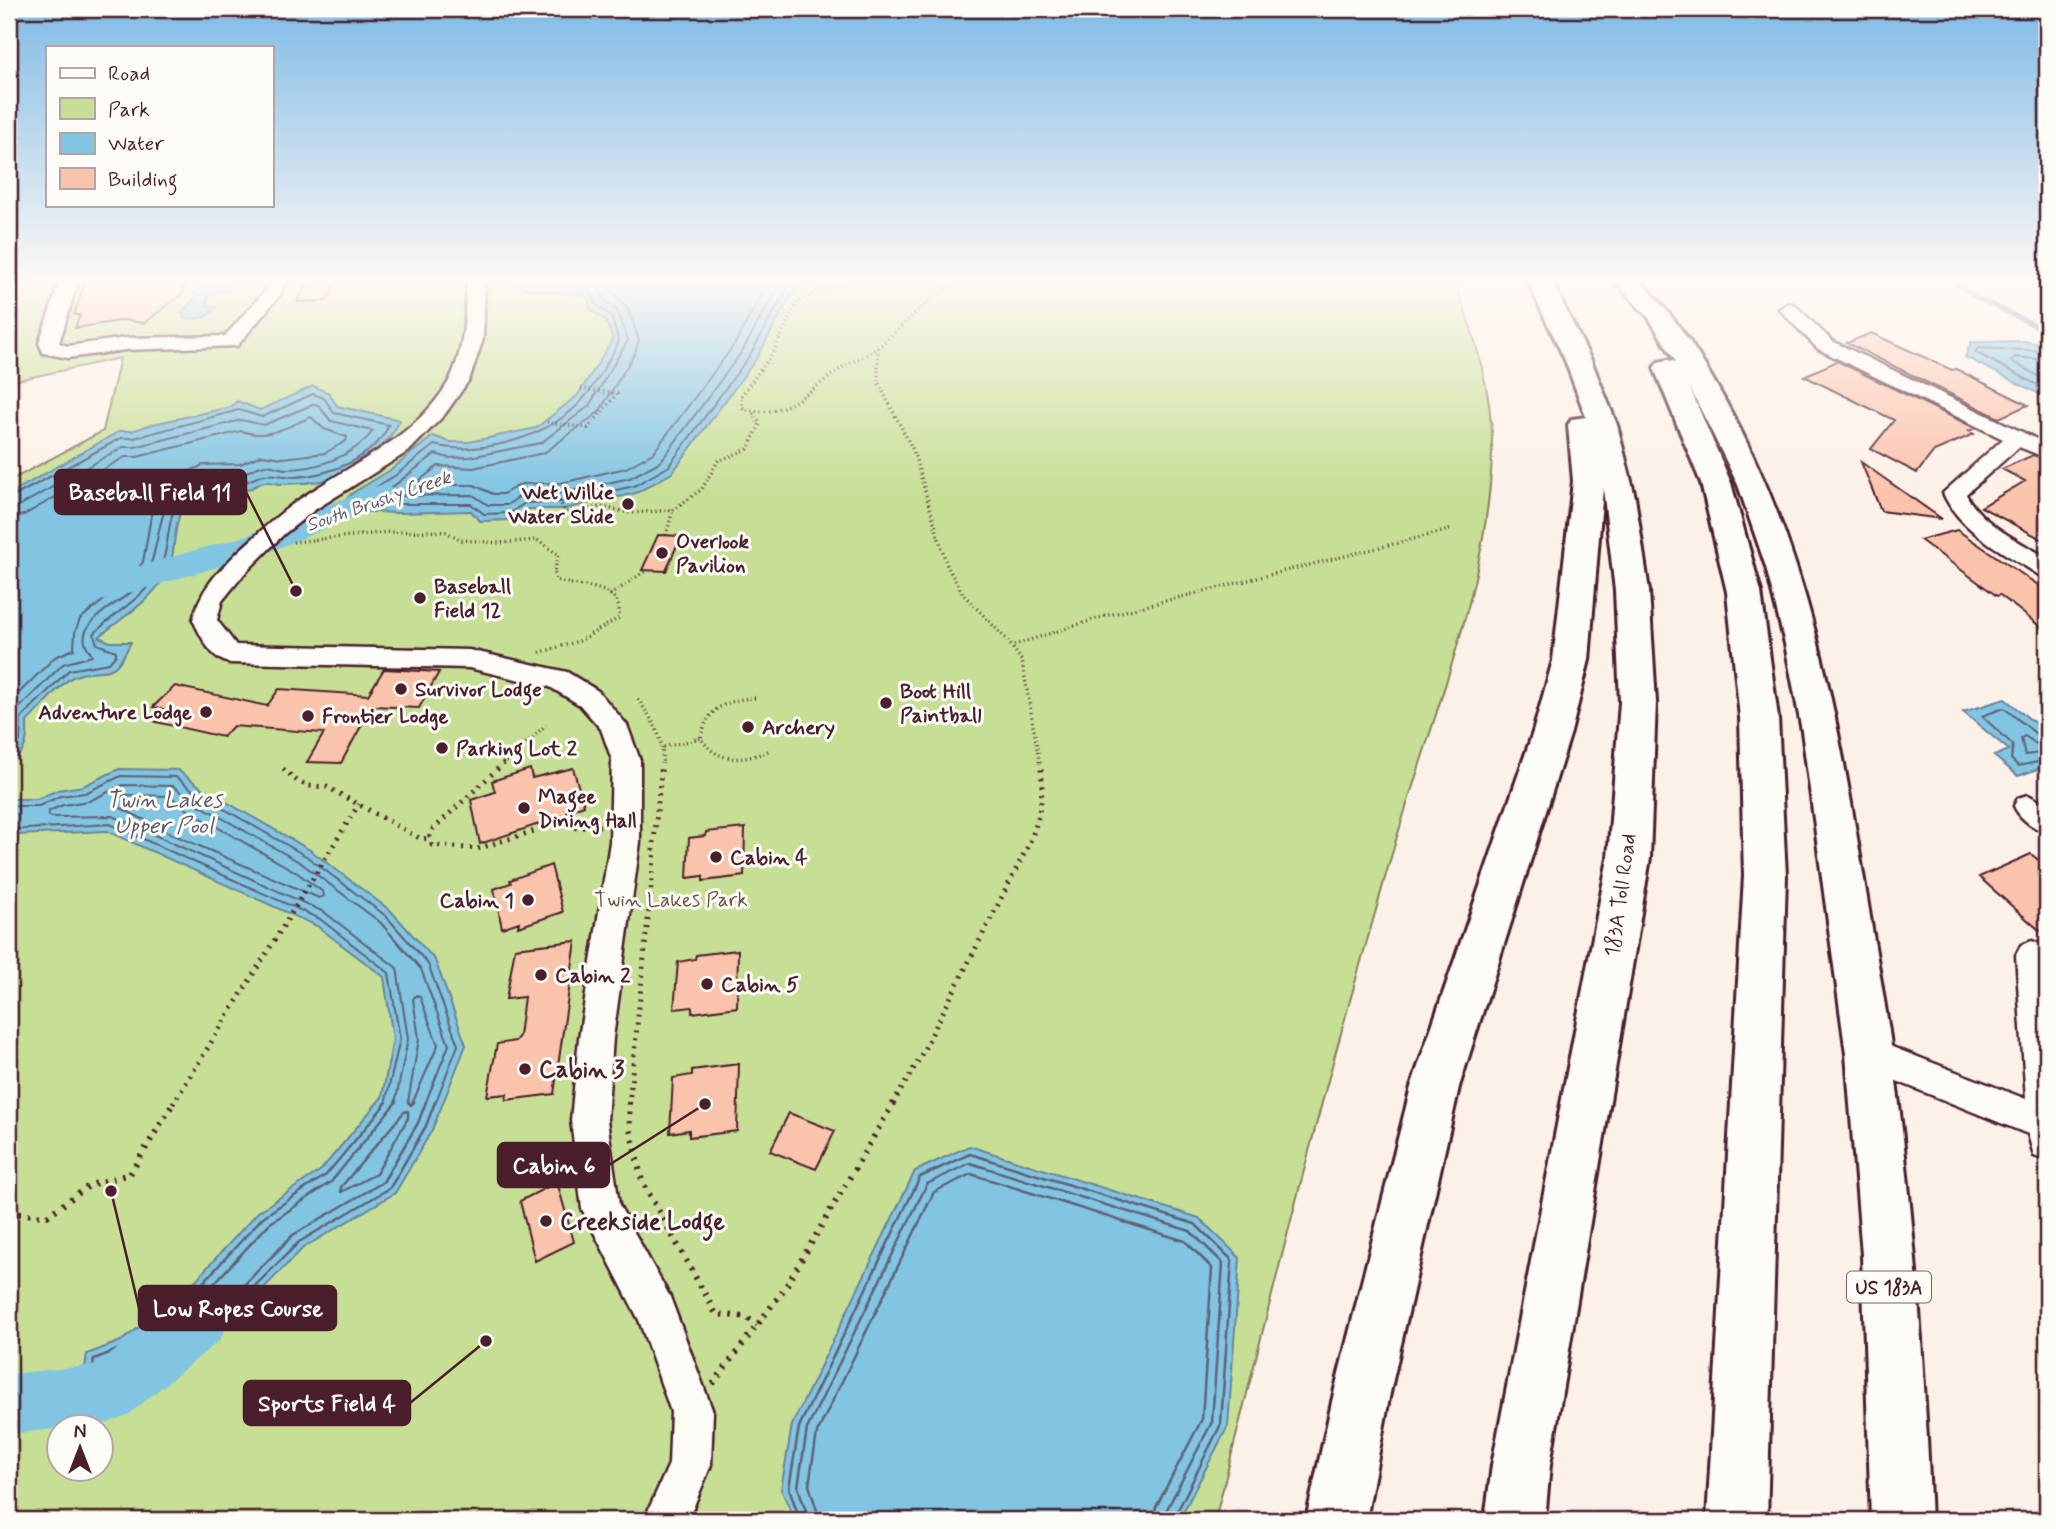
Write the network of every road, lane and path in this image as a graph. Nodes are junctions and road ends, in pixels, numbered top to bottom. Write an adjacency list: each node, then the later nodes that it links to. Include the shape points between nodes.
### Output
1 (52, 349): 2 (street)
2 (87, 349)
3 (469, 349): 21 (street, via 459,380 438,410 393,452 307,504)
4 (775, 349): 13 (path, via 741,396 743,408)
5 (876, 349): 13 (path, via 803,397 768,412)
6 (878, 349): 25 (path, via 877,374 919,468 940,551 957,586)
7 (1573, 349): 11 (highway, 183A Toll Road)
8 (1660, 349): 46 (highway, via 1716,483 1744,592 1759,718 1765,876)
9 (1682, 349): 38 (highway, via 1753,485 1782,567 1821,731)
10 (1834, 349): 15 (street)
11 (1578, 360): 44 (highway, via 1588,481 1571,660 1552,732 1435,1087); 45 (highway, 183A Toll Road, via 1603,425 1620,497 1632,591 1637,702 1629,858)
12 (578, 388): 14 (path, via 617,394 588,428)
13 (752, 413): 18 (path, via 760,424 748,449 718,461 702,489)
14 (547, 422)
15 (2016, 438): 16 (street); 22 (street, via 1954,493 1956,502)
16 (2047, 452)
17 (559, 501): 18 (path, via 566,512 601,507 630,513)
18 (673, 510): 20 (path)
19 (1453, 530): 25 (path, via 1105,616)
20 (666, 536)
21 (274, 540): 24 (path, via 429,531 463,540 537,540 559,555 556,580 598,587); 42 (street, via 210,599 205,620 229,654 468,659 558,679 589,698 613,725 626,760 625,842 596,1038 589,1120 601,1209 656,1311)
22 (2047, 569)
23 (646, 570): 24 (path)
24 (610, 595): 26 (path, via 621,611 618,618 579,641)
25 (1014, 645): 41 (path, via 1022,661 1043,782 1041,813 917,1063 785,1288)
26 (529, 655)
27 (755, 698): 30 (path, via 720,706 707,717)
28 (638, 699): 31 (path)
29 (546, 725): 36 (path, via 433,829)
30 (701, 738): 31 (path); 32 (path, via 710,752 725,758 754,758)
31 (664, 747): 41 (path, via 630,1129 642,1181 716,1314 746,1317)
32 (770, 750)
33 (283, 769): 34 (path, via 297,781 327,787)
34 (359, 804): 36 (path, via 421,839); 40 (path, via 130,1174 90,1185 47,1216)
35 (608, 826): 36 (path, via 572,828 566,821 477,849 439,847 432,845)
36 (431, 838)
37 (2032, 955): 39 (street)
38 (1869, 1054): 39 (street); 47 (highway, US 183A, via 1888,1255)
39 (2047, 1130)
40 (9, 1213)
41 (757, 1325): 42 (path)
42 (692, 1412): 43 (street, via 690,1465)
43 (666, 1520)
44 (1336, 1520)
45 (1515, 1520)
46 (1737, 1520)
47 (1901, 1520)

